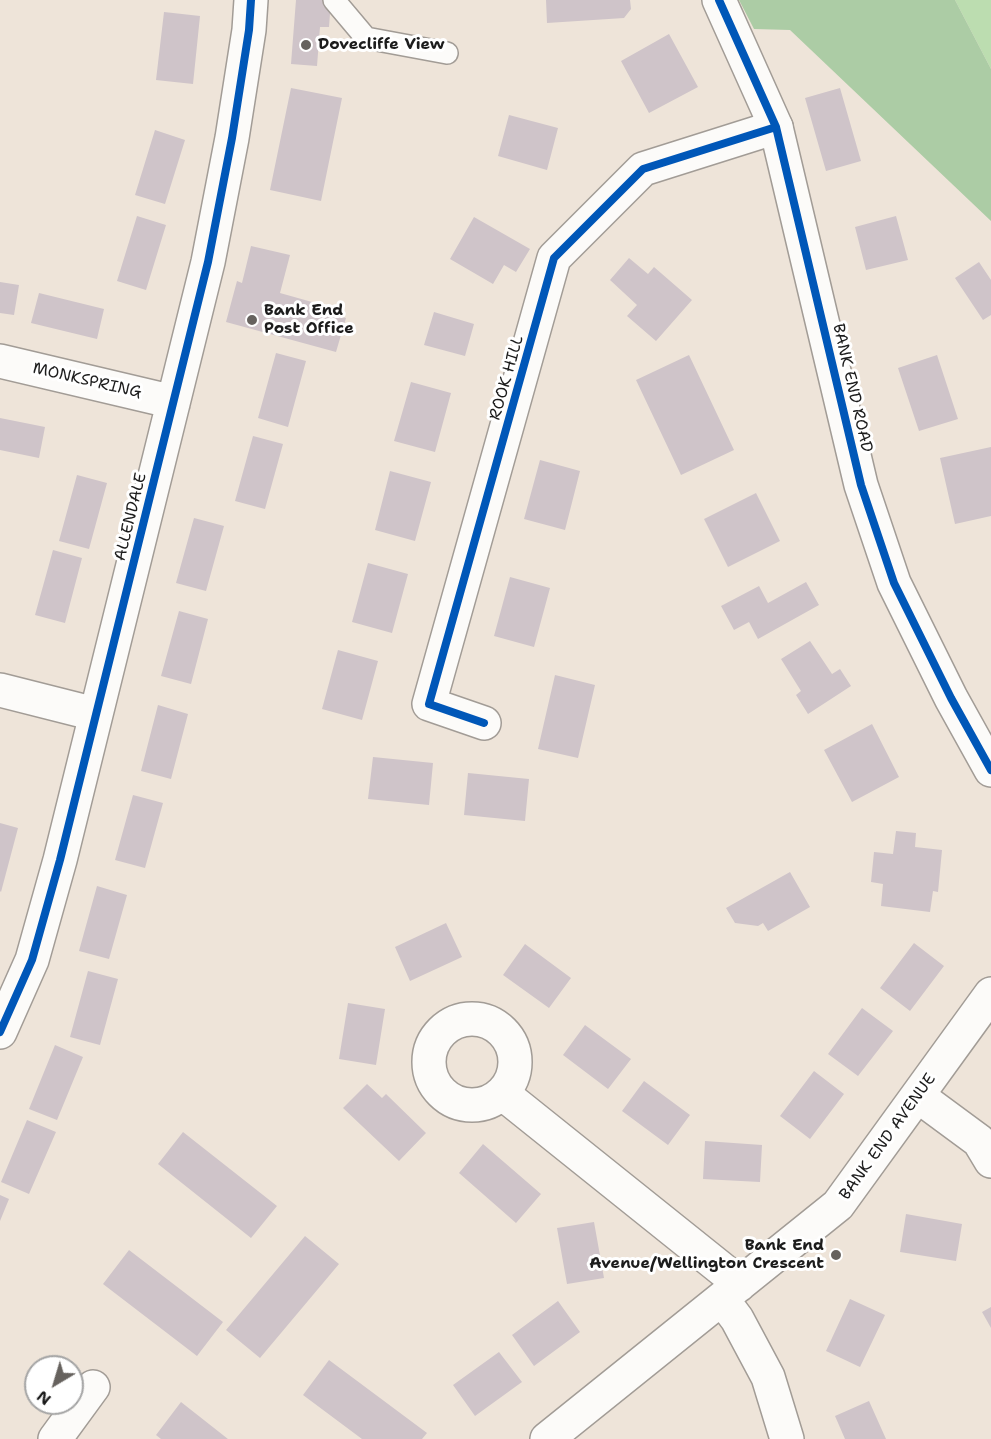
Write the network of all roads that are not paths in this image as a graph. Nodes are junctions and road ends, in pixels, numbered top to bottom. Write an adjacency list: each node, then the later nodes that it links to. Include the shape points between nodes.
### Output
1 (251, 0): 7 (street, ALLENDALE, via 232,138 208,262)
2 (334, 0): 4 (lane, via 366,38)
3 (719, 0): 5 (street, BANK END ROAD)
4 (447, 53)
5 (776, 127): 10 (street, ROOK HILL, via 643,169 554,258 429,704); 11 (street, BANK END ROAD, via 861,485 894,583)
6 (0, 361): 7 (street, MONKSPRING)
7 (173, 404): 9 (street, ALLENDALE)
8 (0, 690): 9 (street)
9 (95, 714): 13 (street, ALLENDALE, via 32,960)
10 (484, 723)
11 (991, 770)
12 (991, 994): 15 (street, BANK END AVENUE)
13 (0, 1032)
14 (502, 1093): 17 (street, via 723,1270)
15 (918, 1096): 16 (street, via 979,1141); 17 (street, BANK END AVENUE, via 837,1205)
16 (991, 1161)
17 (730, 1292): 20 (street, BANK END AVENUE); 21 (street, via 737,1319 768,1377)
18 (93, 1387): 19 (street)
19 (55, 1439)
20 (547, 1439)
21 (787, 1439)

